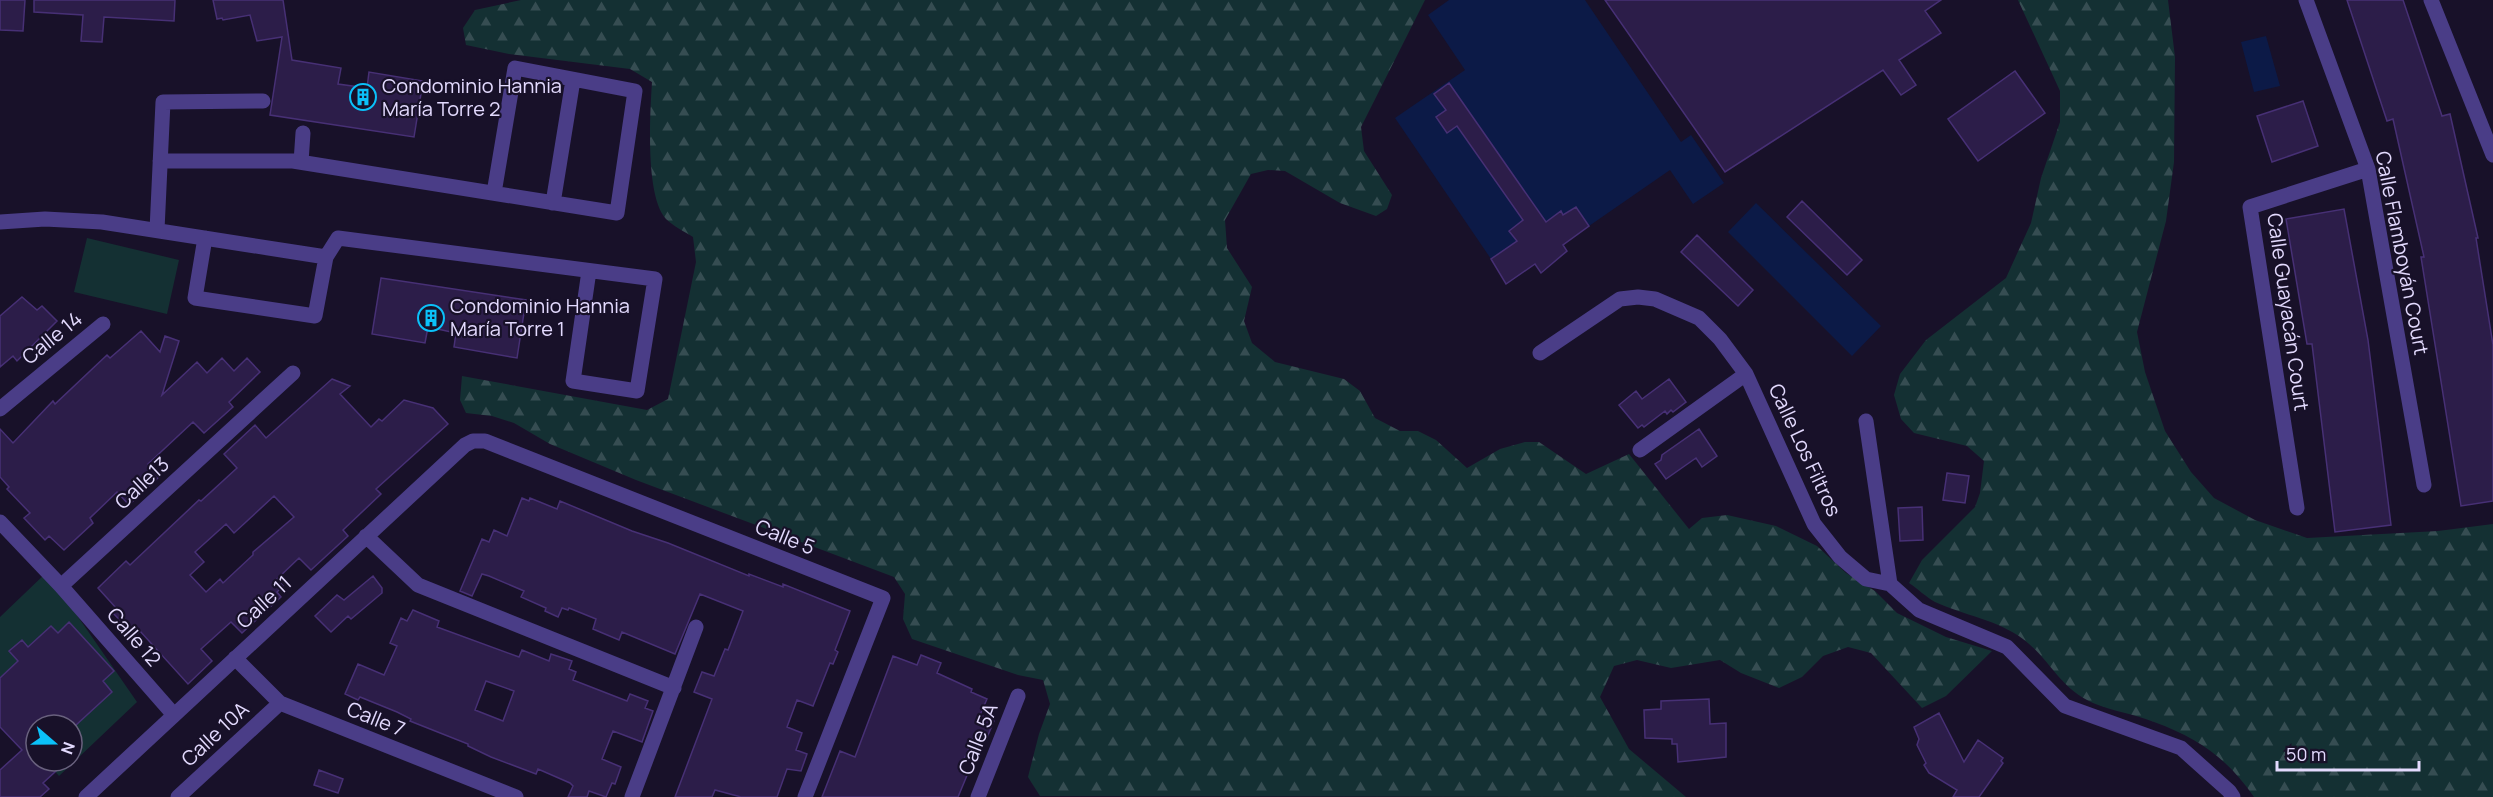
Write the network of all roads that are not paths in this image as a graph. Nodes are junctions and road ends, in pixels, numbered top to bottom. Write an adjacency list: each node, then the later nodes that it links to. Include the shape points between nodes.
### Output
1 (2306, 0): 9 (street, Calle Flamboyán Court)
2 (2431, 0): 6 (street)
3 (573, 80): 10 (street, via 515,68); 11 (street); 11 (street, via 635,91 617,213)
4 (263, 101): 7 (street, via 163,102)
5 (303, 133): 8 (street)
6 (2493, 155)
7 (160, 161): 8 (street); 13 (street)
8 (301, 162): 10 (street)
9 (2368, 169): 25 (street, Calle Flamboyán Court); 26 (street, Calle Guayacán Court, via 2250,207)
10 (494, 194): 11 (street)
11 (553, 203)
12 (0, 222): 13 (street, via 102,222)
13 (157, 231): 14 (street)
14 (205, 238): 15 (street); 15 (street, via 195,298 315,316)
15 (326, 257): 16 (street, via 338,238)
16 (589, 271): 16 (street, via 655,279 637,391 573,381)
17 (103, 324): 21 (street, Calle 14)
18 (1540, 353): 20 (street, via 1620,299 1638,297 1655,299 1699,318)
19 (293, 373): 30 (street, Calle13)
20 (1746, 374): 24 (street, Calle Los Filtros); 29 (street, Calle Los Filtros, via 1814,524 1840,557 1866,579)
21 (0, 409)
22 (1866, 421): 29 (street)
23 (473, 441): 28 (street, Calle 11); 41 (street, Calle 5, via 485,441 883,598)
24 (1640, 450)
25 (2424, 485)
26 (2297, 508)
27 (0, 522): 30 (street)
28 (366, 536): 32 (street, Calle 11); 33 (street, via 418,585)
29 (1890, 584): 43 (street, Calle Los Filtros, via 1918,610 2007,647 2065,706 2181,748)
30 (61, 586): 36 (street, Calle 12)
31 (696, 627): 33 (street)
32 (235, 658): 35 (street, Calle 7); 36 (street, Calle 11)
33 (674, 688): 40 (street)
34 (1018, 696): 42 (street, Calle 5A)
35 (280, 703): 38 (street, Calle 10A); 39 (street, Calle 7)
36 (174, 715): 37 (street, Calle 11)
37 (86, 797)
38 (178, 797)
39 (516, 797)
40 (632, 797)
41 (806, 797)
42 (978, 797)
43 (2233, 797)

